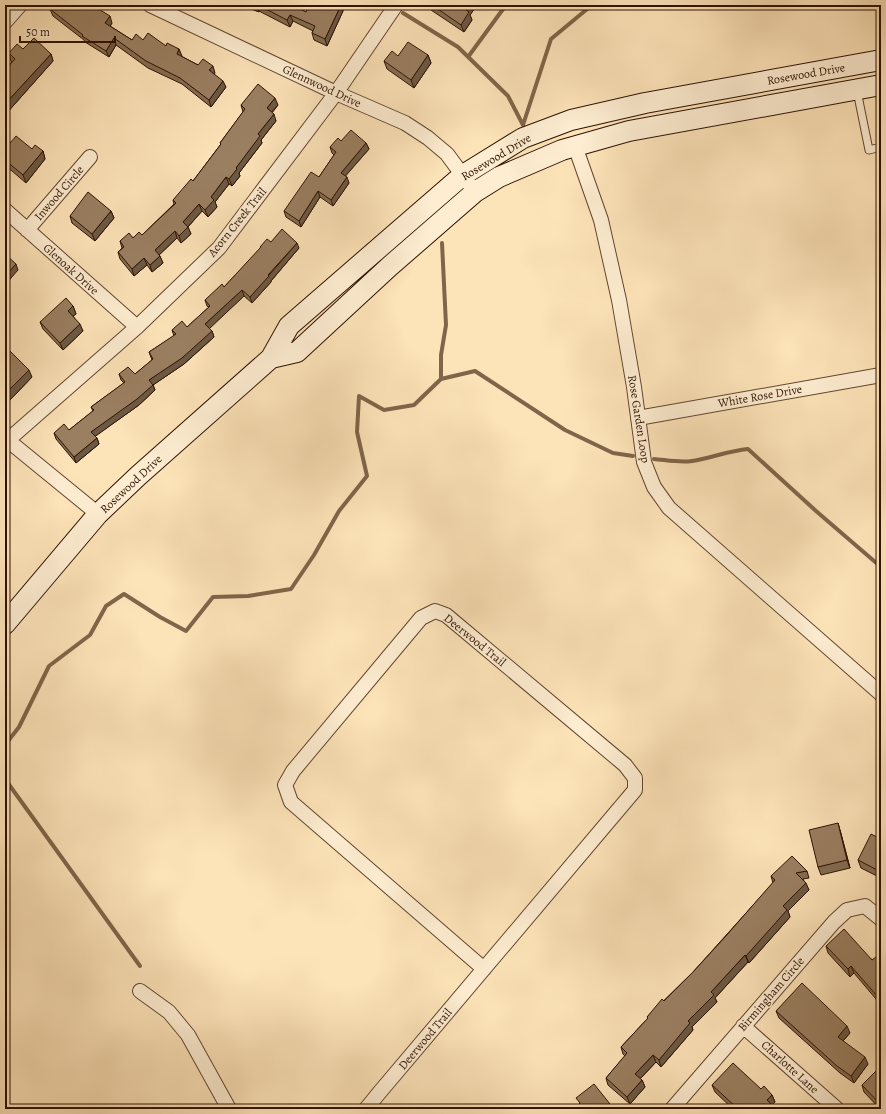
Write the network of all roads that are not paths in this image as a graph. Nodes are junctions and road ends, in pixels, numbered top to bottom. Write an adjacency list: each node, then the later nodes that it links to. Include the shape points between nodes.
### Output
1 (20, 5): 4 (street)
2 (150, 5): 8 (street, Glennwood Drive)
3 (396, 5): 8 (street, Acorn Creek Trail)
4 (5, 22)
5 (881, 60): 12 (main road, Rosewood Drive, via 645,103 571,120 523,138)
6 (881, 85): 7 (main road, Rosewood Drive)
7 (857, 89): 9 (main road, Rosewood Drive, via 629,131); 10 (lane, via 869,150)
8 (336, 93): 12 (street, Glennwood Drive, via 405,123 447,154); 16 (street, Acorn Creek Trail, via 218,248)
9 (576, 146): 13 (main road, Rosewood Drive, via 499,177); 19 (street, Rose Garden Loop, via 601,220 619,300)
10 (881, 147)
11 (90, 157): 15 (street, Inwood Circle)
12 (463, 175): 13 (street, Glennwood Drive); 17 (main road, Rosewood Drive, via 289,326)
13 (475, 192): 17 (main road, Rosewood Drive, via 297,352)
14 (5, 210): 15 (street, Glenoak Drive)
15 (27, 230): 16 (street, Glenoak Drive)
16 (137, 327): 20 (street, Acorn Creek Trail)
17 (271, 358): 21 (main road, Rosewood Drive)
18 (881, 374): 19 (street, White Rose Drive)
19 (638, 418): 23 (street, Rose Garden Loop, via 644,462 654,487 669,508)
20 (6, 439): 21 (street)
21 (98, 514): 22 (main road, Rosewood Drive)
22 (5, 624)
23 (881, 694)
24 (881, 919): 27 (street, Birmingham Circle, via 865,906 847,910)
25 (484, 969): 25 (street, Deerwood Trail, via 635,790 635,778 625,765 446,615 435,611 421,618 293,771 285,785 291,802); 29 (street, Deerwood Trail)
26 (140, 991): 28 (street, via 169,1012 188,1035)
27 (743, 1026): 30 (street, Birmingham Circle); 31 (street, Charlotte Lane)
28 (230, 1109)
29 (366, 1109)
30 (672, 1109)
31 (837, 1109)

